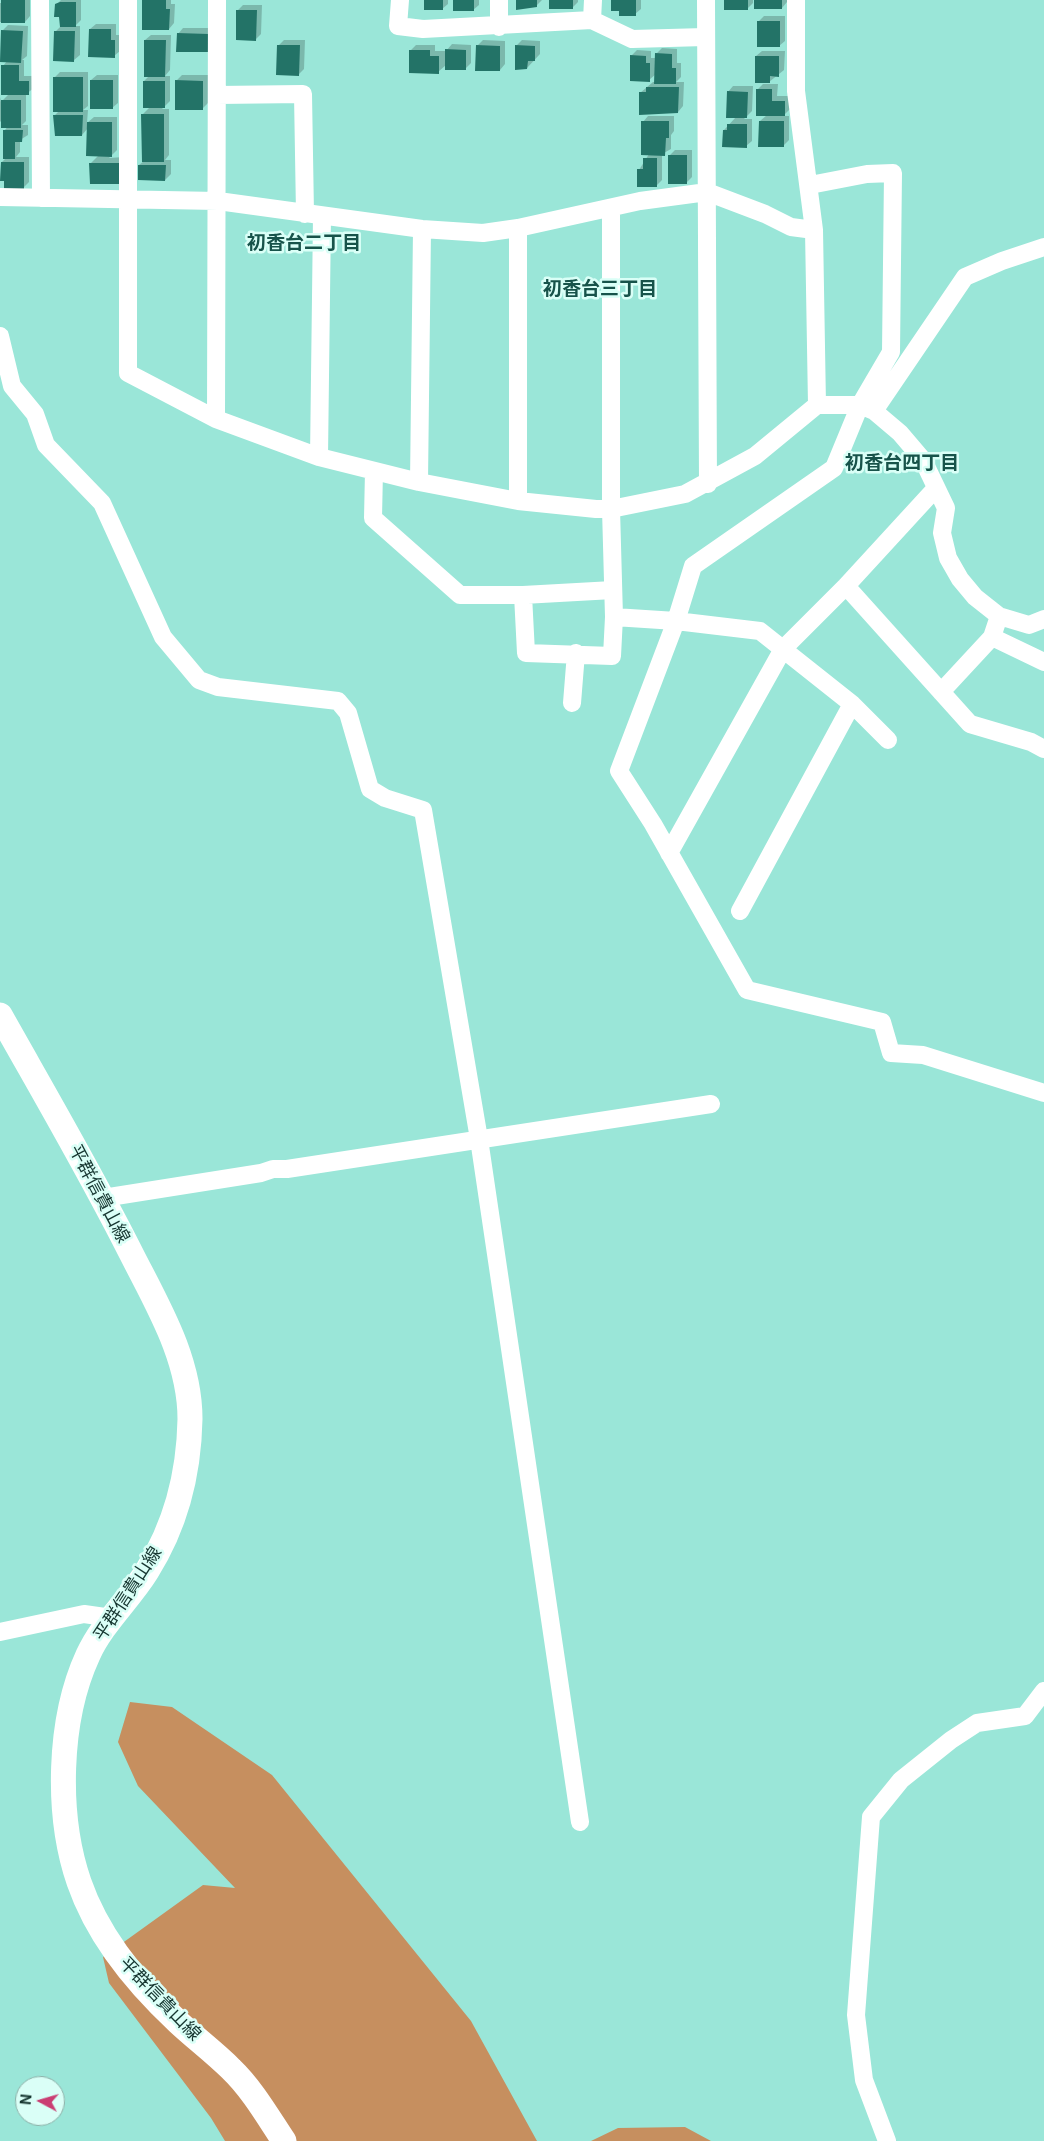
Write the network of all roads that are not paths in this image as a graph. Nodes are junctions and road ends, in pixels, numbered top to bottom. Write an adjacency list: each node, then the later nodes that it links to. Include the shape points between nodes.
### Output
1 (40, 0): 16 (street)
2 (128, 0): 17 (street)
3 (217, 0): 12 (street)
4 (400, 0): 10 (street, via 398,26 423,29)
5 (499, 0): 10 (street)
6 (593, 0): 9 (street)
7 (706, 0): 11 (street)
8 (796, 0): 13 (street, via 796,91)
9 (592, 20): 10 (street); 11 (street, via 632,39)
10 (499, 27)
11 (705, 37): 14 (street)
12 (217, 95): 18 (street); 20 (street, via 304,94)
13 (810, 185): 24 (street); 28 (street, via 867,174 893,173 891,352)
14 (707, 192): 19 (street); 24 (street, via 765,214 791,228); 33 (street)
15 (0, 197): 16 (street)
16 (41, 198): 17 (street)
17 (129, 201): 18 (street); 29 (street, via 128,373)
18 (218, 201): 20 (street); 29 (street)
19 (612, 208): 22 (street); 36 (street)
20 (305, 214): 21 (street)
21 (322, 216): 23 (street); 30 (street)
22 (518, 228): 23 (street, via 483,233); 35 (street)
23 (422, 229): 32 (street)
24 (814, 230): 27 (street)
25 (1044, 247): 28 (street, via 965,278)
26 (0, 336): 58 (street, via 12,386 34,414 46,445 102,503 163,637 200,680 218,687 338,701 348,713 370,790 423,810)
27 (817, 405): 28 (street); 33 (street, via 755,456)
28 (867, 408): 34 (street, via 900,433 923,460); 43 (street, via 834,468 693,566)
29 (216, 419): 30 (street)
30 (319, 457): 31 (street)
31 (374, 471): 32 (street); 39 (street, via 374,518 460,595)
32 (419, 482): 35 (street)
33 (708, 484): 36 (street, via 685,494)
34 (936, 488): 37 (street); 40 (street, via 946,508 942,533 948,558 974,596)
35 (518, 501): 36 (street)
36 (611, 509): 38 (street)
37 (846, 586): 45 (street); 48 (street)
38 (613, 590): 39 (street); 41 (street)
39 (523, 595): 46 (street, via 526,654)
40 (999, 616): 42 (street, via 1029,625); 44 (street)
41 (614, 617): 43 (street); 46 (street, via 612,656)
42 (1044, 619)
43 (676, 621): 45 (street, via 760,631); 53 (street, via 619,770)
44 (992, 637): 47 (street); 48 (street)
45 (783, 649): 50 (street); 53 (street)
46 (576, 653): 49 (street)
47 (1044, 662)
48 (941, 692): 52 (street, via 970,724)
49 (572, 704)
50 (852, 704): 51 (street); 54 (street)
51 (888, 740)
52 (1044, 749)
53 (669, 853): 56 (street, via 747,990 882,1022 891,1052 923,1055)
54 (740, 911)
55 (0, 1015): 59 (main road, 平群信貴山線)
56 (1044, 1093)
57 (711, 1104): 58 (street)
58 (479, 1140): 59 (street, via 272,1169); 63 (street)
59 (103, 1198): 60 (main road, 平群信貴山線, via 166,1322 185,1369 190,1417 186,1467 175,1518 147,1571)
60 (112, 1618): 61 (street, via 84,1614); 64 (main road, 平群信貴山線, via 88,1655 72,1703 63,1752 68,1835 79,1880 110,1946 175,2019 233,2070)
61 (0, 1632)
62 (1044, 1691): 65 (street, via 1025,1716 977,1723 952,1740 901,1780 871,1817 856,2015 864,2080)
63 (580, 1822)
64 (284, 2141)
65 (887, 2141)

